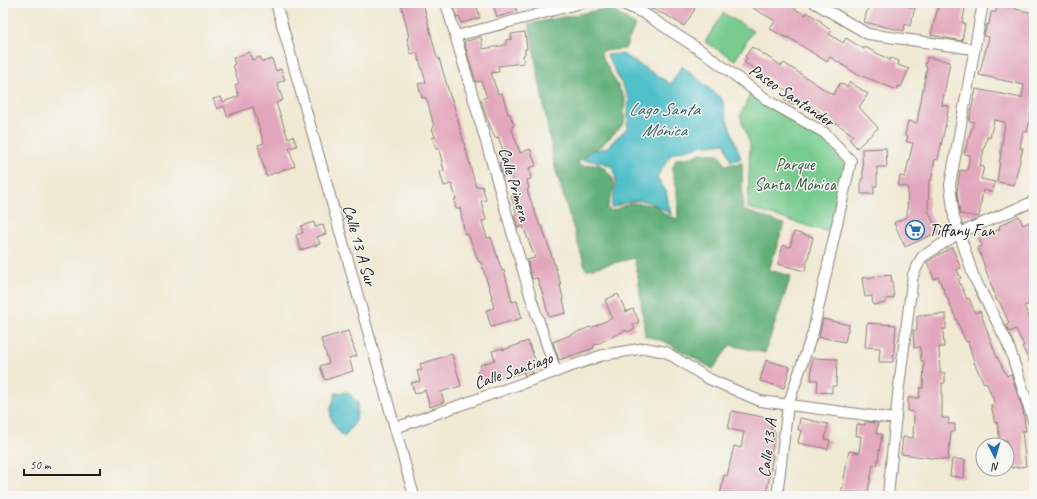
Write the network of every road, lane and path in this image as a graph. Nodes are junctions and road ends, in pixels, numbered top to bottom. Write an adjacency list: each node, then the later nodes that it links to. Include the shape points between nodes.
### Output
1 (276, 3): 15 (street, Calle 13 A Sur)
2 (446, 3): 7 (street, Calle Primera)
3 (581, 3): 7 (street)
4 (621, 3): 12 (street, Paseo Santander, via 645,14 706,54 770,102 825,133 851,161 813,332)
5 (815, 3): 8 (street, via 868,34)
6 (983, 3): 8 (street)
7 (456, 36): 11 (street, Calle Primera, via 531,298)
8 (974, 49): 10 (street, via 950,185)
9 (1034, 199): 10 (street)
10 (959, 233): 13 (street, via 922,257 913,275); 14 (street, via 973,275 1008,344)
11 (556, 372): 12 (street, Calle Santiago, via 603,355 644,348 666,352 707,378 760,401); 15 (street, Calle Santiago)
12 (788, 405): 13 (street, Calle Santiago); 17 (street, Calle 13 A)
13 (896, 419): 18 (street)
14 (1034, 423)
15 (395, 428): 16 (street, Calle 13 A Sur)
16 (414, 496)
17 (777, 496)
18 (888, 496)

